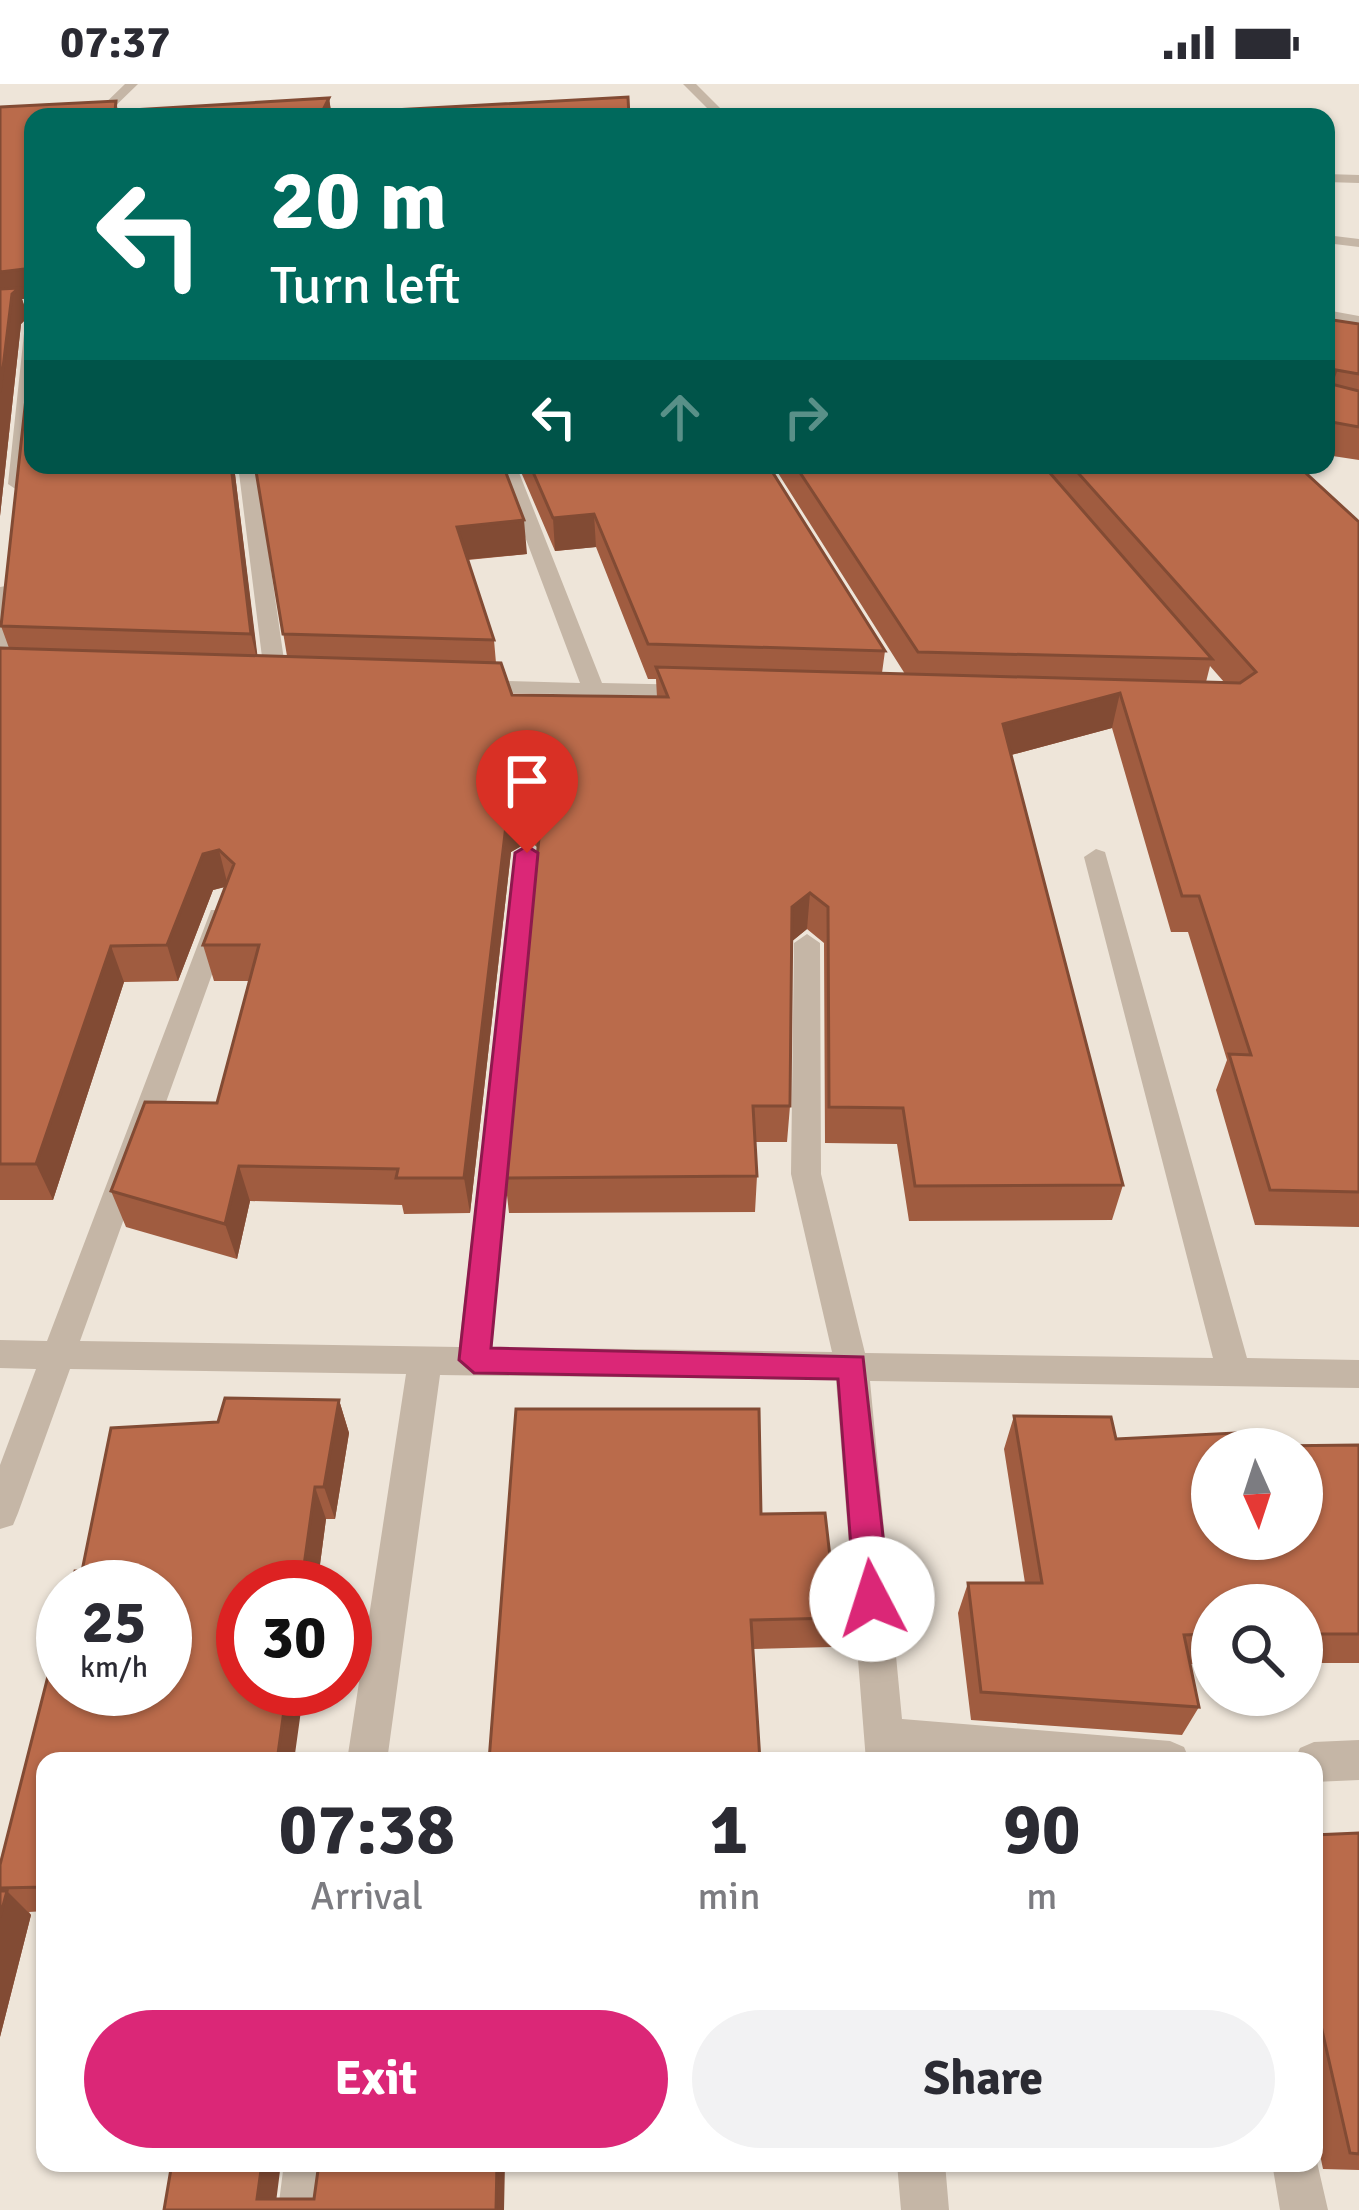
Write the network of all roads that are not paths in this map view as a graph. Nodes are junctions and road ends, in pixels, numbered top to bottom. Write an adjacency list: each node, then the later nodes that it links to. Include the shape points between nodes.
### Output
1 (132, 84): 3 (street)
2 (689, 84): 4 (street)
3 (107, 108)
4 (714, 108)
5 (24, 416): 8 (street)
6 (248, 474): 11 (street)
7 (510, 474): 13 (street)
8 (14, 516)
9 (9, 563): 10 (street)
10 (0, 658)
11 (276, 682)
12 (458, 687): 13 (street)
13 (594, 690): 14 (street)
14 (713, 692)
15 (527, 853): 22 (street)
16 (1096, 857): 24 (street)
17 (226, 898): 20 (street)
18 (807, 943): 23 (street, via 806,1174)
19 (0, 1354): 20 (street)
20 (56, 1355): 21 (street); 26 (street)
21 (425, 1360): 22 (street); 28 (street)
22 (474, 1360): 23 (street)
23 (852, 1366): 24 (street); 27 (street)
24 (1234, 1373): 25 (street)
25 (1359, 1374)
26 (0, 1513)
27 (885, 1750): 29 (street)
28 (368, 1752)
29 (937, 1752)
30 (1359, 1760): 31 (street)
31 (1323, 1762)
32 (307, 2172): 35 (street)
33 (922, 2172): 36 (street)
34 (1297, 2172): 37 (street)
35 (302, 2210)
36 (925, 2210)
37 (1304, 2210)

